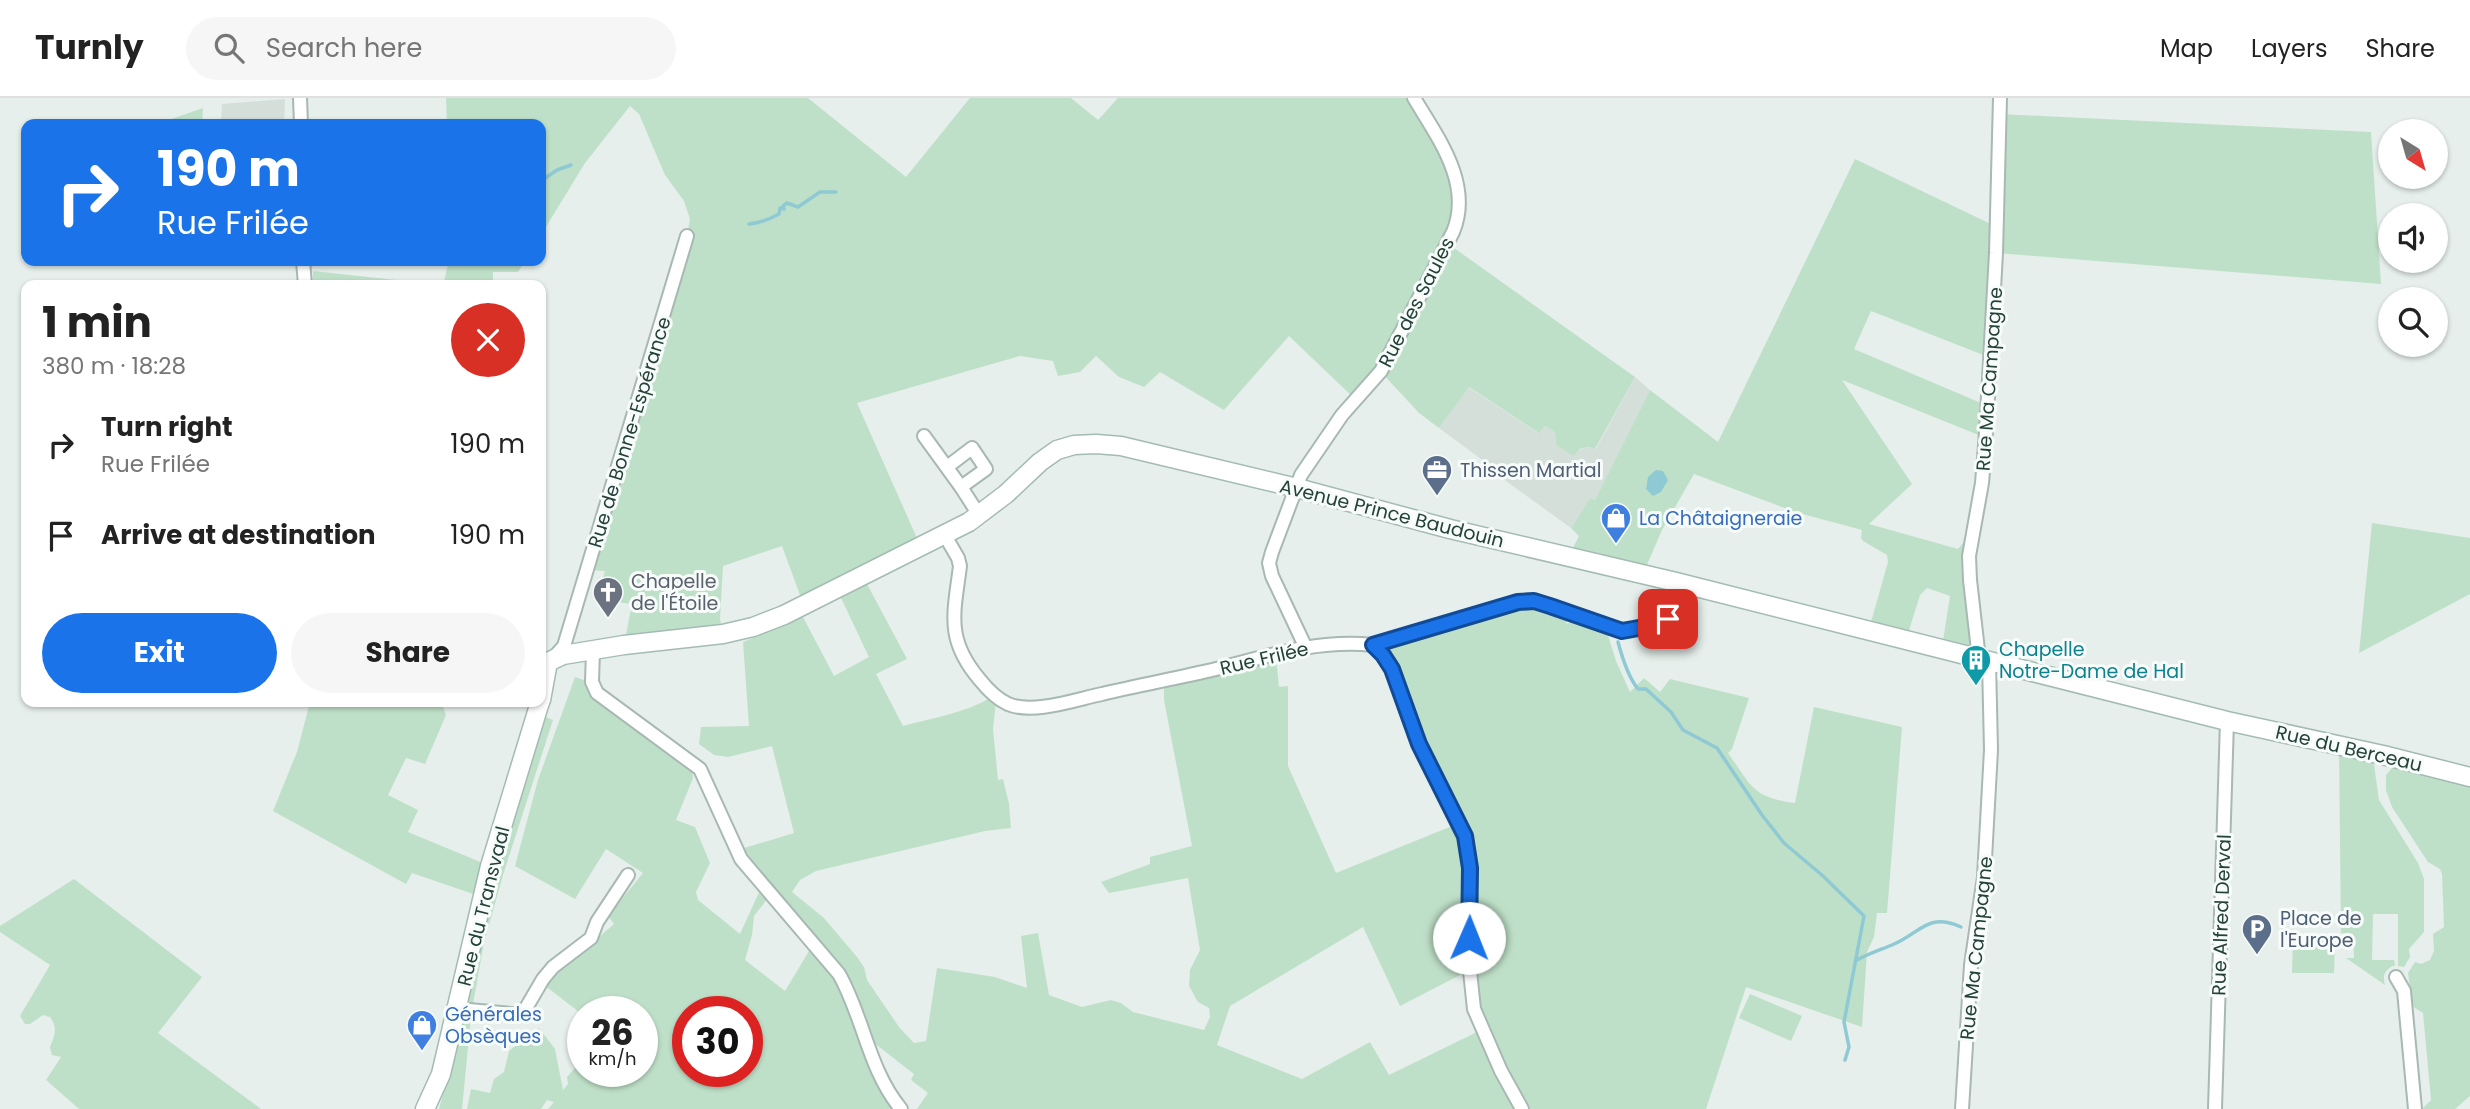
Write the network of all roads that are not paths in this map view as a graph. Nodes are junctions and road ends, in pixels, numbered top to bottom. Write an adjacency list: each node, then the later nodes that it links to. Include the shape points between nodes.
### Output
1 (300, 98): 4 (street)
2 (1414, 98): 9 (street, Rue des Saules, via 1453,169 1460,202 1457,222 1381,371 1342,415)
3 (2000, 98): 18 (street, Rue Ma Campagne, via 1990,382 1982,483 1969,556)
4 (301, 119)
5 (688, 236): 16 (street, Rue de Bonne-Espérance, via 564,646)
6 (924, 436): 7 (street)
7 (947, 467): 8 (street); 8 (street, via 972,448 986,469)
8 (961, 487): 10 (street)
9 (1297, 488): 10 (street, Avenue Prince Baudouin, via 1121,446 1074,445 1050,454); 12 (street, Avenue Prince Baudouin); 14 (street, Rue des Saules, via 1269,563)
10 (979, 515): 11 (street, Avenue Prince Baudouin)
11 (944, 534): 14 (street, Rue Frilée, via 960,566 953,618 957,642 976,676 1017,707 1043,707); 15 (street, Avenue Prince Baudouin, via 753,627)
12 (1676, 582): 13 (street, Rue Frilée, via 1666,623 1645,628 1622,631 1534,601 1518,602); 18 (street, Avenue Prince Baudouin)
13 (1373, 645): 14 (street, Rue Frilée); 29 (street, via 1392,669 1419,744 1465,836 1473,1002)
14 (1305, 646)
15 (593, 651): 17 (street, Avenue Prince Baudouin); 28 (street, via 592,682 597,693 700,769 741,859 839,974 854,1003 871,1059)
16 (546, 659)
17 (546, 659)
18 (1984, 660): 20 (street, Avenue Prince Baudouin); 30 (street, Rue Ma Campagne, via 1991,750)
19 (539, 707): 24 (street, Rue du Transvaal, via 490,866)
20 (2227, 721): 21 (street, Rue du Berceau); 31 (street, Rue Alfred Derval)
21 (2470, 777)
22 (628, 875): 24 (street, via 591,938 553,967 522,1015)
23 (2396, 977): 32 (street, via 2404,991)
24 (458, 1009): 25 (street, Rue du Transvaal)
25 (437, 1086): 26 (street, Rue du Transvaal); 27 (street)
26 (425, 1109)
27 (431, 1109)
28 (901, 1109)
29 (1522, 1109)
30 (1962, 1109)
31 (2215, 1109)
32 (2415, 1109)

